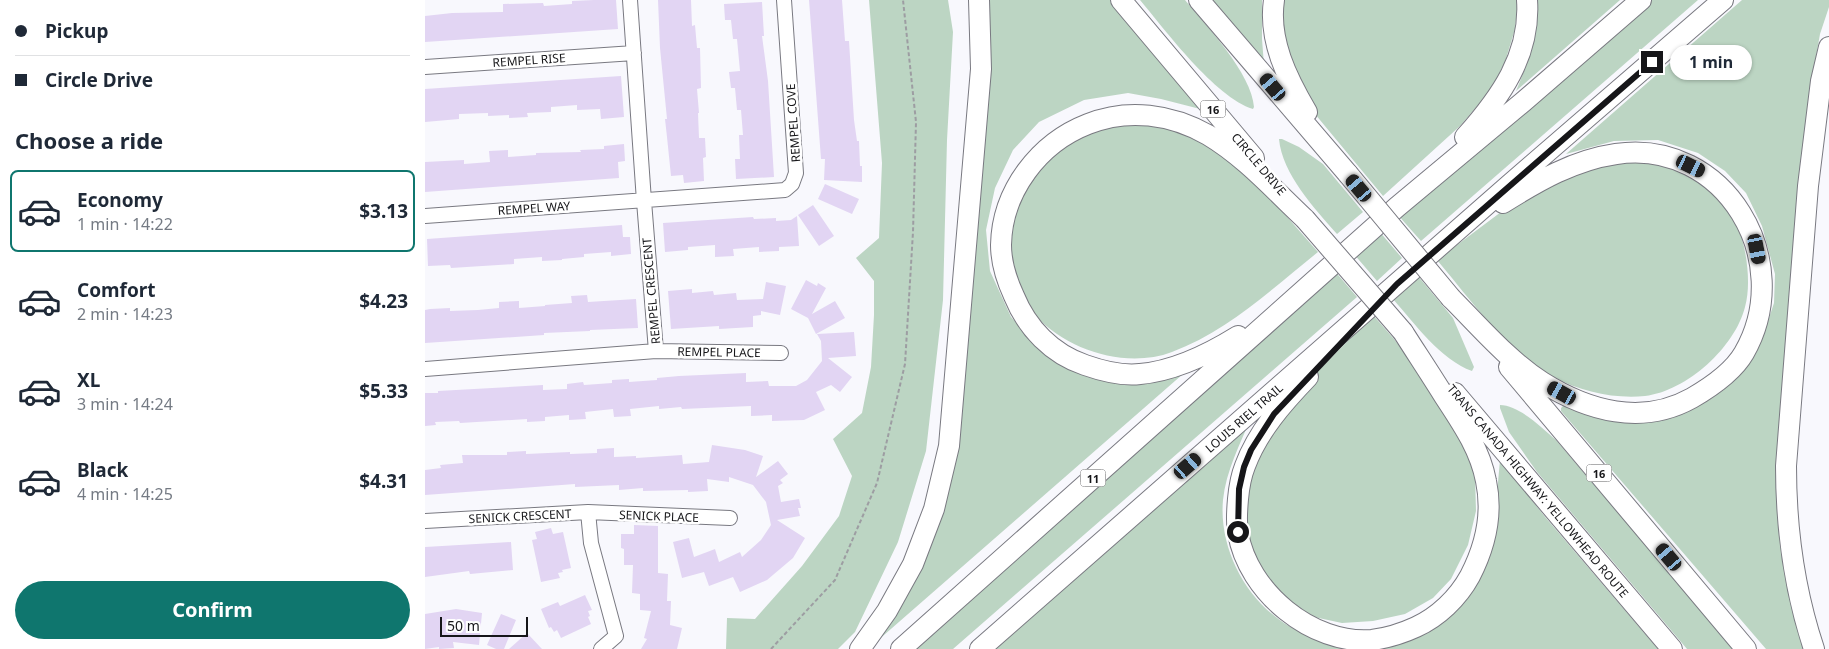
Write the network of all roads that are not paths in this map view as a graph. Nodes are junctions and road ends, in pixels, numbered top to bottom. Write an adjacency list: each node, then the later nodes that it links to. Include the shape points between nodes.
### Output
1 (630, 0): 11 (street, REMPEL CRESCENT)
2 (784, 0): 14 (street, REMPEL COVE, via 796,173 792,184 775,192)
3 (979, 0): 30 (highway, via 981,69 949,446 934,509 913,564 887,611)
4 (1121, 0): 17 (highway, CIRCLE DRIVE / 16)
5 (1199, 0): 13 (highway, 16)
6 (1274, 0): 13 (highway, via 1273,26 1283,68 1293,90)
7 (1527, 0): 15 (highway, via 1526,37 1503,89 1485,116)
8 (1641, 0): 15 (highway)
9 (1723, 0): 18 (highway)
10 (1829, 47): 35 (highway, via 1821,81 1810,168 1786,466 1793,568 1799,602)
11 (634, 53): 12 (street, REMPEL RISE); 14 (street, REMPEL CRESCENT)
12 (425, 67)
13 (1348, 174): 20 (highway, 16, bridge)
14 (644, 201): 16 (street, REMPEL WAY); 23 (street, REMPEL CRESCENT)
15 (1397, 207): 21 (highway)
16 (425, 216)
17 (1305, 219): 21 (highway, via 1240,157 1207,135 1171,119 1132,114 1093,122 1057,140 1026,170 1005,217 1001,246 1004,267 1027,321 1055,350 1098,370 1117,374 1160,372 1225,344); 22 (highway, CIRCLE DRIVE / 16, bridge)
18 (1439, 246): 19 (highway, LOUIS RIEL TRAIL); 20 (highway, via 1552,174 1599,157 1641,153 1679,161 1703,172 1719,186 1736,205 1749,228 1757,249 1762,279 1755,330 1743,354 1725,375 1683,403 1658,411 1633,413 1608,411 1585,404 1541,381 1498,345)
19 (1397, 284): 22 (highway, via 1274,414 1251,450 1239,489 1238,532 1253,573 1267,592 1298,620 1335,636 1372,640 1406,632 1425,623 1441,612 1467,581 1484,544 1488,503 1486,480 1479,459 1469,434); 32 (highway, LOUIS RIEL TRAIL)
20 (1451, 298): 34 (highway, 16)
21 (1284, 306): 31 (highway, 11)
22 (1403, 332): 33 (highway, TRANS CANADA HIGHWAY: YELLOWHEAD ROUTE / 16)
23 (656, 351): 24 (street, REMPEL PLACE); 25 (street, REMPEL CRESCENT)
24 (781, 353)
25 (425, 369)
26 (588, 512): 27 (street, SENICK PLACE); 28 (street, SENICK CRESCENT); 29 (street, SENICK CRESCENT, via 591,543 616,636)
27 (730, 518)
28 (425, 521)
29 (601, 649)
30 (860, 649)
31 (901, 649)
32 (980, 649)
33 (1672, 649)
34 (1746, 649)
35 (1814, 649)

